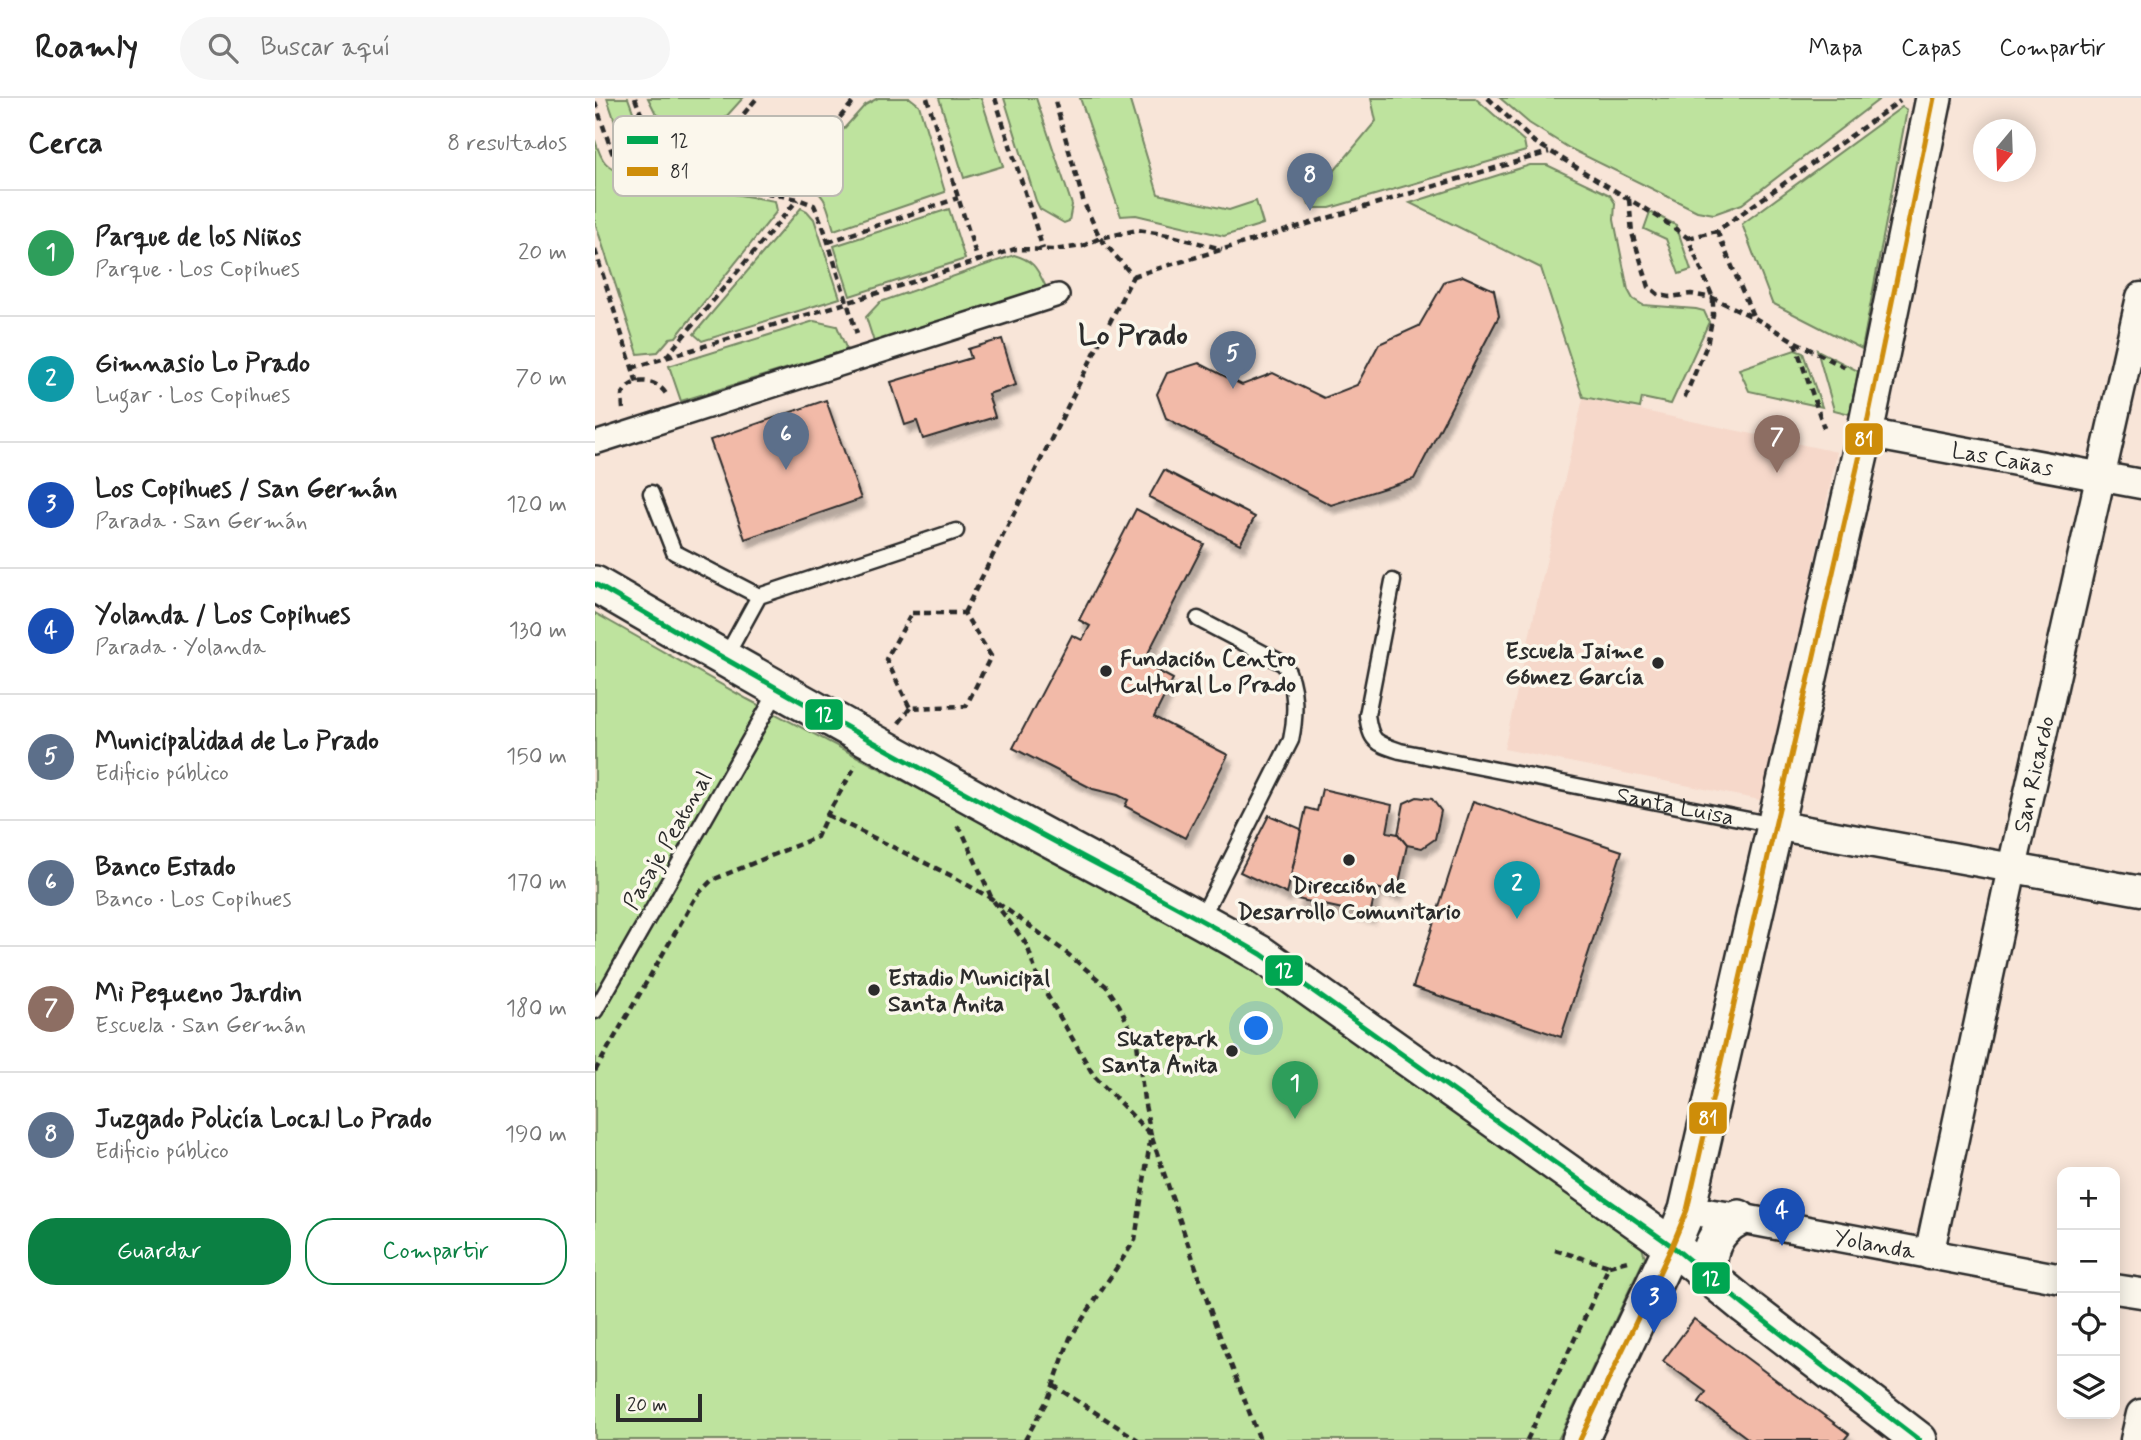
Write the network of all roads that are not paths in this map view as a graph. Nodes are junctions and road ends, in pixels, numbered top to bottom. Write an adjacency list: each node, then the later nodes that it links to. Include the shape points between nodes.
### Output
1 (1934, 98): 4 (street)
2 (1058, 295): 5 (street)
3 (2141, 297): 6 (street, San Ricardo)
4 (1865, 433): 6 (street, Las Cañas); 16 (street)
5 (595, 443)
6 (2100, 477): 7 (street, Las Cañas); 17 (street, San Ricardo)
7 (2141, 484)
8 (650, 493): 12 (lane, via 674,552)
9 (956, 531): 12 (lane)
10 (1393, 580): 16 (lane, Santa Luisa, via 1367,715 1370,733 1378,744)
11 (595, 584): 14 (street)
12 (759, 596): 14 (lane)
13 (1198, 619): 19 (lane, via 1284,664 1291,675 1294,723 1290,740)
14 (724, 659): 15 (street)
15 (778, 690): 19 (street, via 868,760); 20 (lane, Pasaje Peatonal)
16 (1775, 825): 17 (street, Santa Luisa); 21 (street)
17 (2012, 868): 18 (street, Santa Luisa); 24 (street, San Ricardo)
18 (2141, 891)
19 (1201, 919): 23 (street, via 1261,954)
20 (595, 1012)
21 (1687, 1210): 22 (street, Yolanda); 23 (street)
22 (1739, 1218): 24 (street, Yolanda); 25 (street, via 1727,1224 1713,1242)
23 (1662, 1239): 25 (street); 30 (street)
24 (1929, 1255): 26 (street, Yolanda)
25 (1710, 1277): 31 (street)
26 (2057, 1278)
27 (2120, 1290): 28 (street)
28 (2141, 1293)
29 (2141, 1414): 32 (street)
30 (1580, 1440)
31 (1919, 1440)
32 (2135, 1440)

